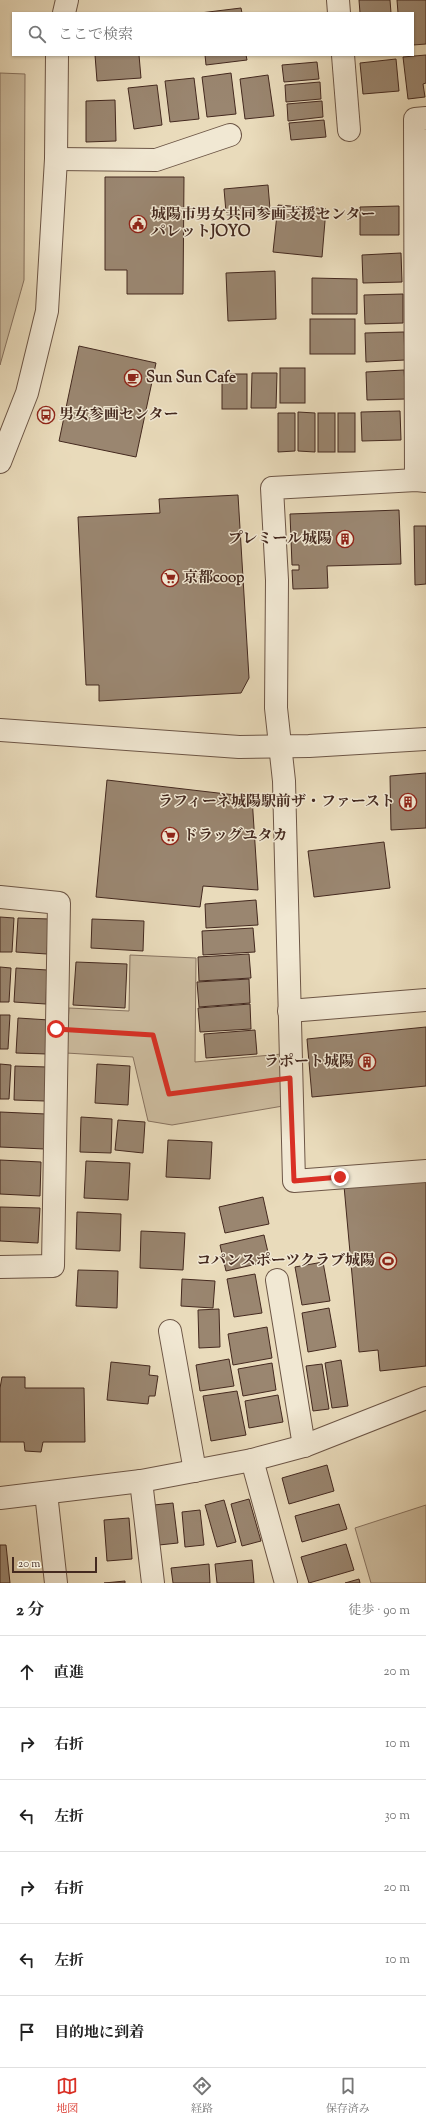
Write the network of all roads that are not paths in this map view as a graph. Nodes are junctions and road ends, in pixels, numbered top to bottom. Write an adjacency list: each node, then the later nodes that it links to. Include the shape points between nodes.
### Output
1 (67, 0): 3 (street)
2 (338, 0): 4 (street)
3 (64, 12)
4 (340, 12)
5 (57, 56): 10 (street)
6 (343, 56): 8 (street)
7 (426, 118): 11 (street, via 414,119)
8 (349, 130)
9 (230, 135): 10 (street, via 156,160)
10 (56, 159): 13 (street, via 48,311 27,393)
11 (421, 251): 12 (street)
12 (421, 355): 14 (street)
13 (0, 462)
14 (421, 480): 17 (street, via 272,488 277,580 276,708)
15 (0, 730): 17 (street, via 239,747)
16 (426, 739): 17 (street)
17 (279, 746): 20 (street, via 284,781)
18 (0, 897): 22 (street, via 59,903 53,1266)
19 (426, 1000): 20 (street)
20 (289, 1012): 21 (street, via 294,1181)
21 (426, 1171)
22 (0, 1267)
23 (277, 1280): 26 (street)
24 (170, 1331): 28 (street)
25 (426, 1398): 26 (street)
26 (304, 1446): 27 (street)
27 (252, 1460): 28 (street); 34 (street)
28 (195, 1471): 29 (street)
29 (141, 1481): 30 (street); 33 (street)
30 (46, 1493): 31 (street); 32 (street)
31 (0, 1498)
32 (56, 1583)
33 (154, 1583)
34 (286, 1583)

